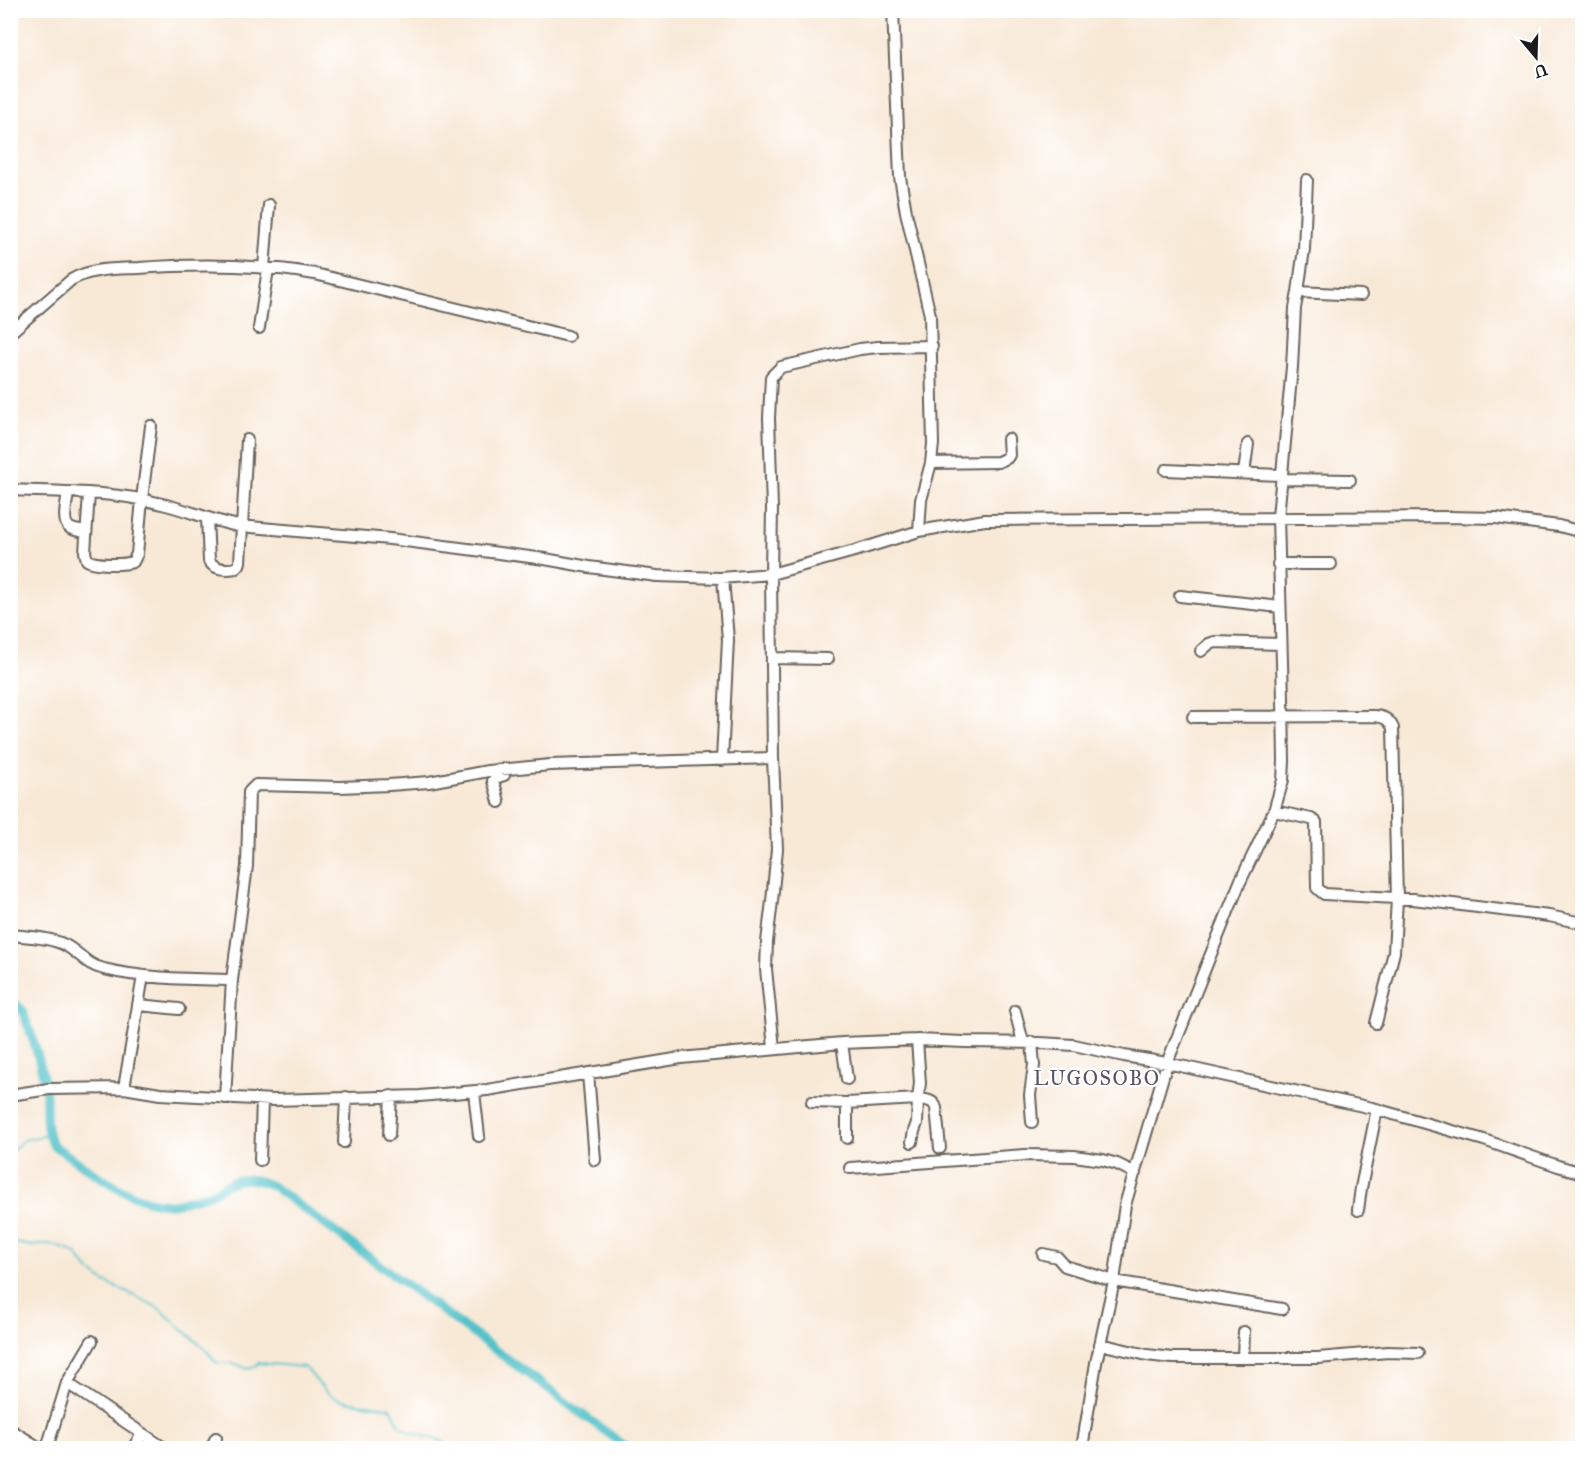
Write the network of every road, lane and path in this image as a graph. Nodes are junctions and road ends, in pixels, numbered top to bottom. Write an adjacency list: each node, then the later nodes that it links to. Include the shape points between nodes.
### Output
1 (893, 10): 10 (street, via 900,177 930,315)
2 (1307, 180): 5 (street)
3 (269, 204): 4 (street)
4 (266, 268): 7 (street); 8 (street, via 192,265 87,272 71,280); 9 (street, via 315,274)
5 (1298, 292): 6 (street); 18 (street)
6 (1361, 295)
7 (259, 328)
8 (10, 333)
9 (567, 336)
10 (932, 346): 15 (street); 32 (street, via 860,349 781,367 771,377)
11 (151, 426): 23 (street)
12 (1008, 439): 15 (street, via 1009,455 999,462)
13 (247, 441): 26 (street)
14 (1248, 444): 17 (street)
15 (931, 463): 27 (street, via 921,500)
16 (1166, 470): 17 (street)
17 (1244, 473): 18 (street)
18 (1281, 477): 19 (street); 24 (street)
19 (1350, 480)
20 (10, 490): 21 (street)
21 (68, 493): 22 (street); 28 (street, via 66,524)
22 (89, 494): 23 (street); 28 (street)
23 (142, 499): 25 (street); 28 (street, via 133,562 89,562 85,556)
24 (1278, 517): 27 (street, via 985,520); 29 (street, via 1496,518); 30 (street)
25 (207, 518): 26 (street); 26 (street, via 208,556 212,565 220,569 239,565)
26 (242, 526): 33 (street, via 390,539 657,576)
27 (919, 531): 32 (street)
28 (86, 532)
29 (1582, 532)
30 (1278, 564): 31 (street); 35 (street)
31 (1330, 564)
32 (771, 574): 33 (street); 38 (street)
33 (723, 578): 43 (street, via 728,640)
34 (1180, 596): 35 (street)
35 (1280, 607): 36 (street)
36 (1281, 644): 37 (street, via 1215,642); 40 (street)
37 (1201, 651)
38 (772, 658): 39 (street); 42 (street)
39 (828, 659)
40 (1284, 716): 41 (street); 46 (street, via 1283,780); 47 (street, via 1375,716 1391,724)
41 (1193, 717)
42 (773, 758): 43 (street); 59 (street, via 777,849 766,969)
43 (722, 760): 44 (street)
44 (504, 769): 45 (street, via 504,775 492,781); 51 (street, via 429,782 340,787 255,785 249,792 247,866)
45 (499, 802)
46 (1274, 811): 47 (street, via 1316,822 1317,888 1324,894); 60 (street, via 1240,882)
47 (1397, 898): 48 (street); 55 (street, via 1394,952)
48 (1582, 923)
49 (10, 935): 50 (street, via 56,942 94,966)
50 (142, 976): 51 (street); 52 (street)
51 (232, 980): 68 (street)
52 (139, 1005): 53 (street); 63 (street)
53 (179, 1009)
54 (1015, 1011): 57 (street)
55 (1376, 1023)
56 (917, 1040): 57 (street); 58 (street); 69 (street)
57 (1027, 1042): 60 (street, via 1074,1045); 74 (street, via 1034,1065)
58 (842, 1043): 59 (street); 62 (street)
59 (774, 1048): 61 (street)
60 (1167, 1064): 73 (street); 84 (street)
61 (588, 1073): 64 (street); 82 (street)
62 (847, 1079)
63 (124, 1088): 65 (street); 68 (street)
64 (474, 1092): 66 (street); 76 (street)
65 (10, 1095)
66 (391, 1096): 67 (street); 75 (street)
67 (346, 1097): 70 (street); 78 (street)
68 (225, 1098): 70 (street)
69 (918, 1099): 72 (street); 79 (street); 80 (street, via 935,1105)
70 (262, 1100): 81 (street)
71 (812, 1102): 72 (street)
72 (847, 1103): 77 (street)
73 (1377, 1109): 85 (street); 86 (street)
74 (1032, 1122)
75 (389, 1135)
76 (479, 1136)
77 (847, 1138)
78 (344, 1142)
79 (912, 1142)
80 (940, 1148)
81 (260, 1160)
82 (595, 1160)
83 (850, 1168): 84 (street, via 1025,1155 1103,1160)
84 (1136, 1173): 88 (street, via 1125,1205)
85 (1582, 1173)
86 (1358, 1210)
87 (1043, 1254): 88 (street, via 1058,1257 1065,1266)
88 (1114, 1281): 89 (street); 92 (street)
89 (1281, 1309)
90 (1244, 1332): 94 (street)
91 (92, 1341): 95 (street)
92 (1100, 1344): 94 (street, via 1172,1358); 102 (street)
93 (1418, 1353): 94 (street)
94 (1243, 1358)
95 (67, 1383): 97 (street); 99 (street)
96 (10, 1433): 98 (main road)
97 (142, 1434): 100 (street); 101 (street)
98 (34, 1449)
99 (47, 1449)
100 (132, 1449)
101 (164, 1449)
102 (1082, 1449)

